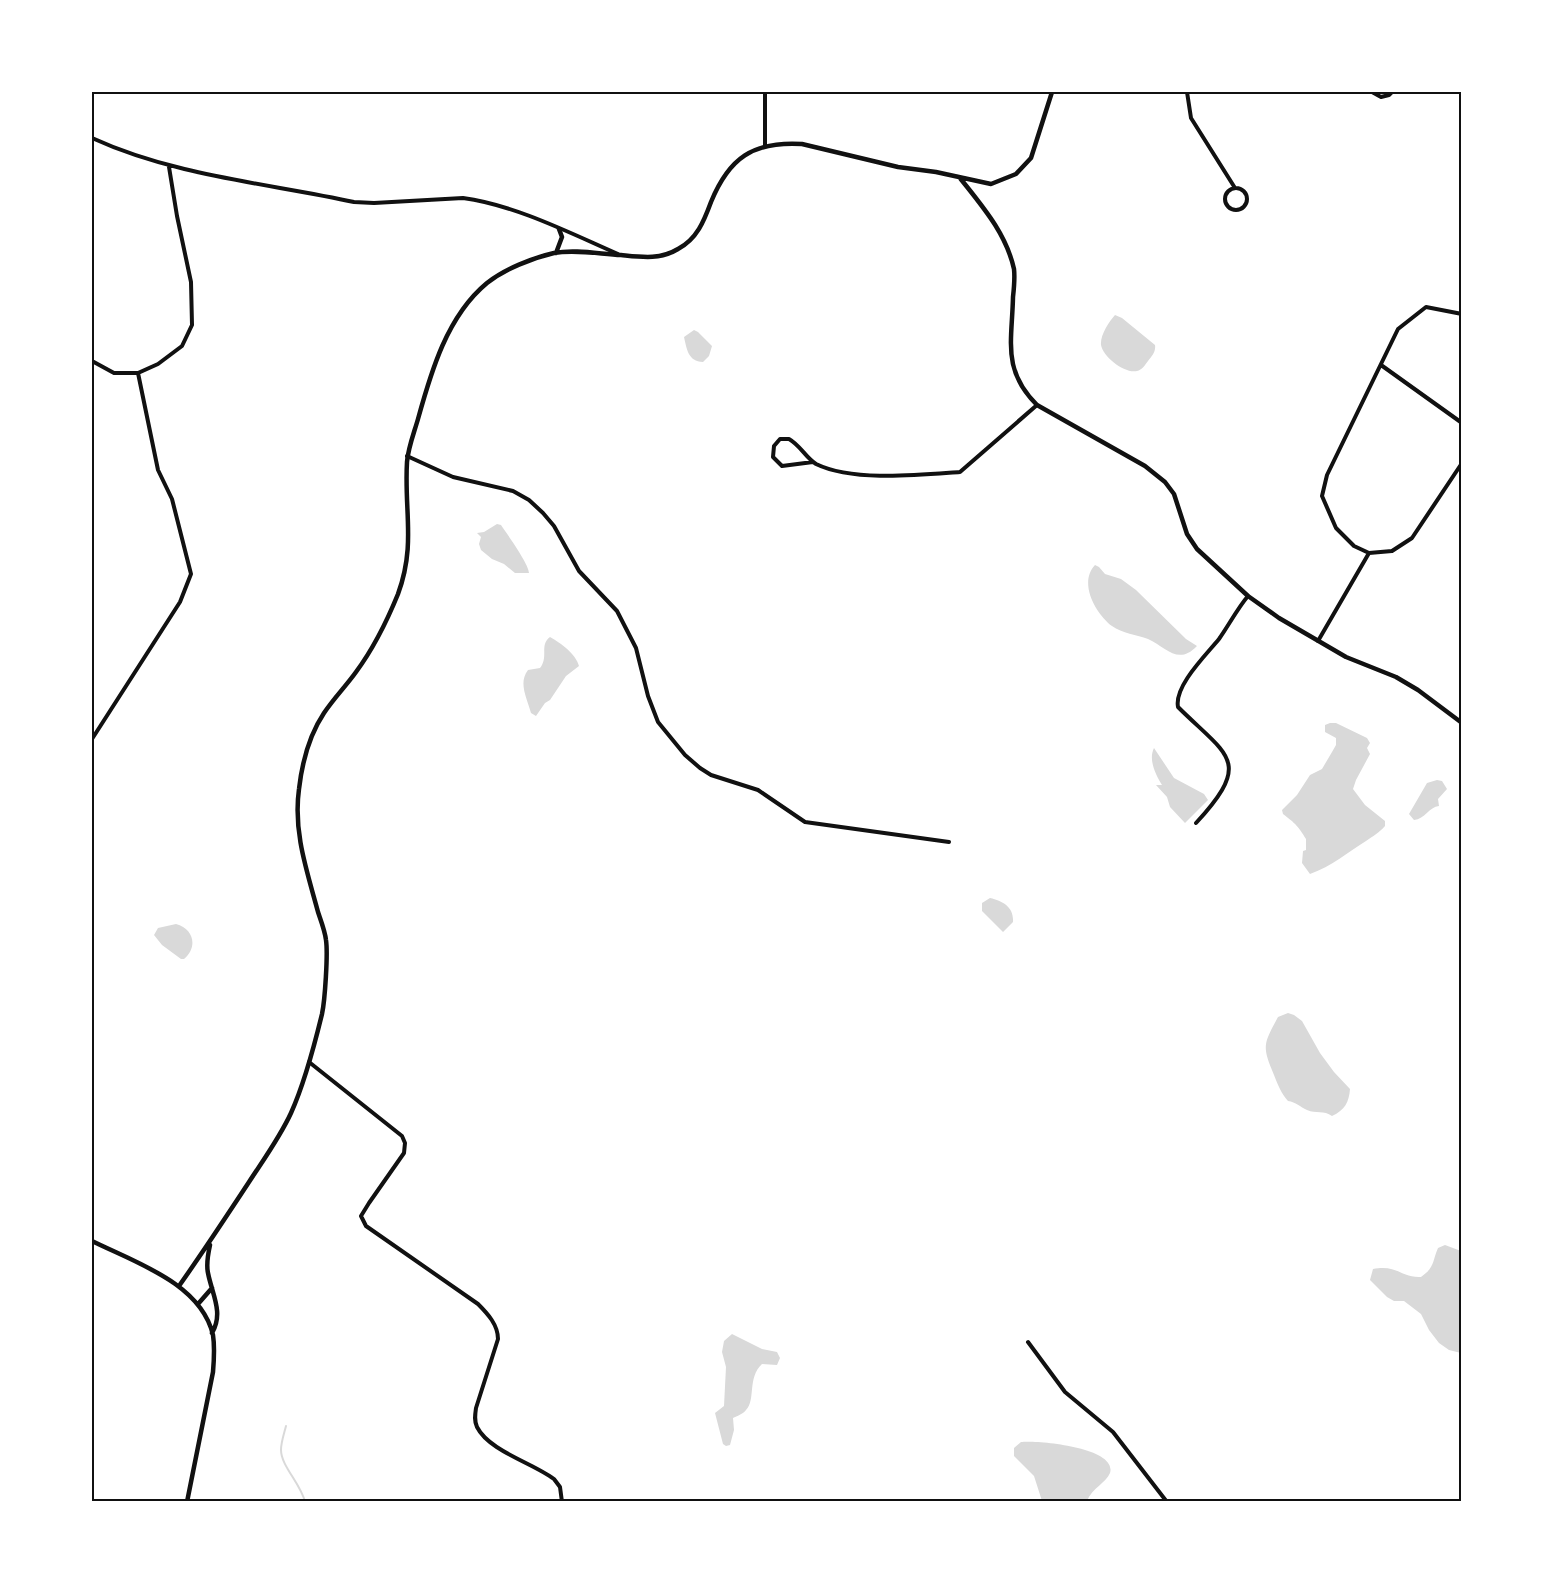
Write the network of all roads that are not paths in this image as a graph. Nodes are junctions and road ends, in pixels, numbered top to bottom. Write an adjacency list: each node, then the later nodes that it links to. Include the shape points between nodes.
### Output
1 (765, 92): 7 (street)
2 (1052, 92): 9 (street, via 1031,158 1016,174 991,184)
3 (1187, 92): 10 (street, via 1191,118)
4 (1372, 92): 5 (street, via 1381,97)
5 (1392, 92)
6 (92, 138): 8 (street)
7 (765, 146): 9 (street, via 802,144); 13 (street, via 745,154 730,168 701,226 685,244 662,256)
8 (170, 167): 11 (street, via 354,202 476,200); 17 (street, via 191,282 192,325 182,346)
9 (960, 178): 18 (street, via 998,227 1014,270 1012,364 1018,382)
10 (1235, 188): 10 (street, via 1226,198 1230,207 1237,209 1244,206 1247,197)
11 (559, 229): 12 (street, via 562,237); 13 (street)
12 (556, 253): 13 (street); 20 (street, via 500,275 463,309 435,366)
13 (620, 255)
14 (1461, 314): 16 (street, via 1426,307 1398,329)
15 (92, 361): 17 (street, via 114,373)
16 (1381, 365): 19 (street); 23 (street, via 1327,475 1322,496 1336,528 1354,546)
17 (138, 373): 27 (street, via 158,470 172,499 190,574 180,602)
18 (1037, 405): 21 (street, via 960,472 851,474); 24 (street, via 1159,476 1174,494 1191,542)
19 (1461, 423)
20 (407, 456): 29 (street, via 453,477 513,491 543,513 579,571 617,611 636,648 658,722 700,768 752,787 805,822); 30 (street, via 406,570 384,625 358,670 322,716 312,737 299,788 299,842 327,942 323,1008)
21 (813, 462): 21 (street, via 789,439 780,439 774,446 773,457 782,466)
22 (1461, 463): 23 (street, via 1412,538 1392,551)
23 (1369, 553): 25 (street)
24 (1248, 596): 25 (street); 28 (street, via 1178,697 1178,707 1216,741 1230,769 1221,795)
25 (1318, 641): 26 (street, via 1404,681)
26 (1461, 723)
27 (92, 739)
28 (1196, 823)
29 (949, 842)
30 (309, 1062): 32 (street, via 292,1112); 39 (street, via 402,1136 404,1153 361,1216 366,1226 487,1313 498,1331 498,1339 476,1408 477,1426 491,1443 554,1479 560,1487)
31 (92, 1241): 33 (street)
32 (210, 1242): 33 (street); 34 (street, via 207,1271)
33 (179, 1286): 35 (street)
34 (212, 1288): 35 (street); 36 (street, via 219,1317)
35 (198, 1304): 36 (street)
36 (212, 1333): 38 (street, via 213,1372)
37 (1028, 1342): 40 (street, via 1065,1392 1113,1432)
38 (187, 1502)
39 (562, 1502)
40 (1167, 1502)

